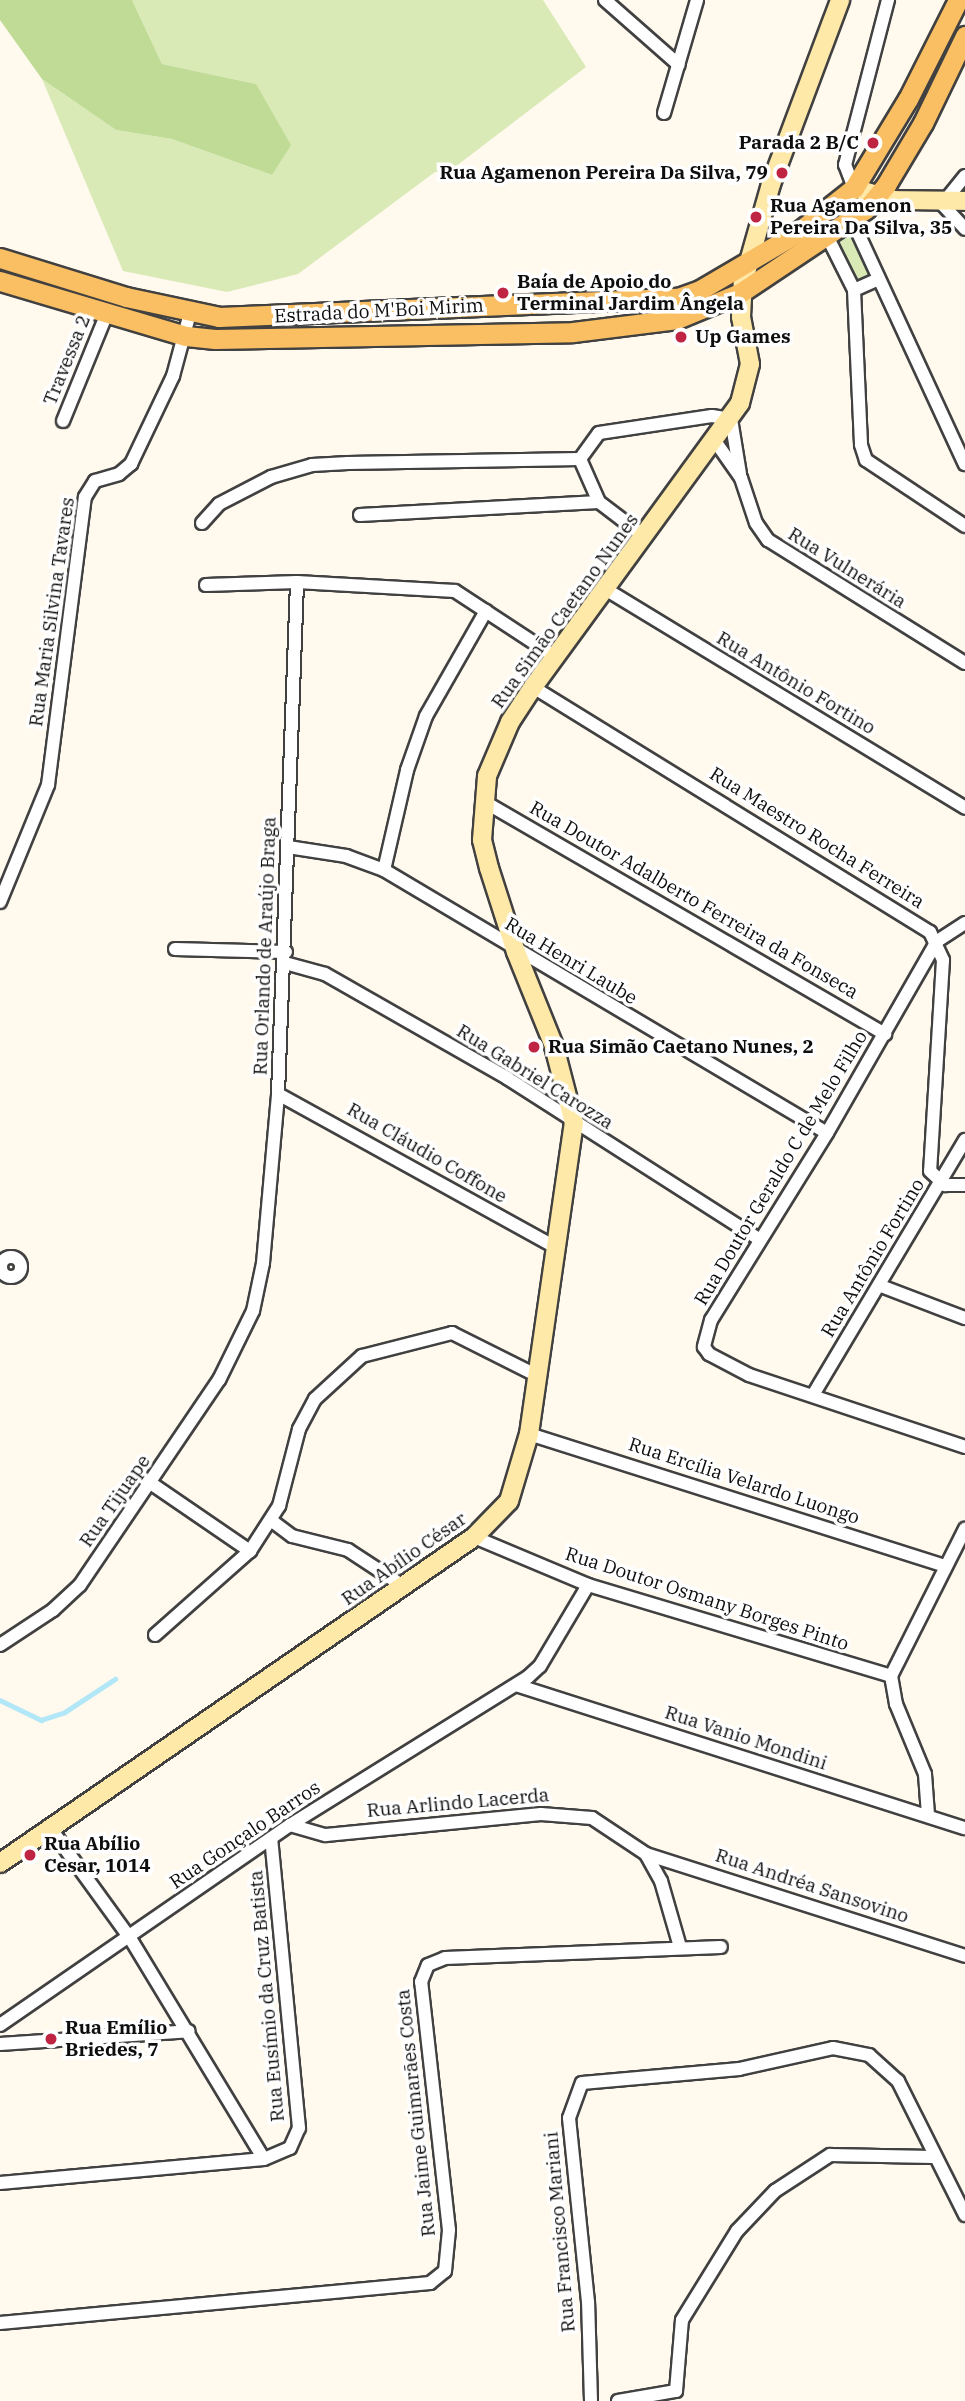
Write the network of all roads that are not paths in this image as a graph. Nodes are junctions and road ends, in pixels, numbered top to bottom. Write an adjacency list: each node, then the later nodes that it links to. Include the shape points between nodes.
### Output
1 (606, 0): 7 (street)
2 (697, 0): 7 (street)
3 (840, 0): 18 (main road, Rua Simão Caetano Nunes, via 771,184)
4 (888, 0): 10 (street, via 845,164)
5 (958, 0): 10 (main road, Estrada do M'Boi Mirim, via 908,99)
6 (965, 36): 11 (main road, Estrada do M'Boi Mirim, via 923,123)
7 (679, 65): 8 (street)
8 (664, 114)
9 (965, 176): 13 (street)
10 (854, 188): 11 (main road); 18 (main road, Estrada do M'Boi Mirim, via 797,233)
11 (877, 198): 13 (main road); 14 (main road, Estrada do M'Boi Mirim)
12 (965, 201): 13 (main road)
13 (942, 204): 15 (street)
14 (852, 220): 16 (main road, Estrada do M'Boi Mirim); 19 (street)
15 (965, 229)
16 (828, 238): 21 (street); 22 (main road, Estrada do M'Boi Mirim)
17 (0, 258): 24 (main road, Estrada do M'Boi Mirim)
18 (750, 261): 22 (main road, Rua Simão Caetano Nunes); 24 (main road, Estrada do M'Boi Mirim, via 678,298 252,317)
19 (879, 279): 21 (street); 30 (street)
20 (0, 281): 23 (main road, Estrada do M'Boi Mirim)
21 (854, 290): 35 (street, via 860,445 866,460)
22 (740, 293): 25 (main road, Estrada do M'Boi Mirim, via 677,319 586,331 251,341); 26 (main road, Rua Simão Caetano Nunes, via 750,364 746,389)
23 (107, 313): 25 (main road, Estrada do M'Boi Mirim); 27 (street, Travessa 2)
24 (190, 313): 25 (street, Rua Maria Silvina Tavares)
25 (186, 336): 48 (street, Rua Maria Silvina Tavares, via 173,376 131,464 119,474 95,481 85,497 48,785 36,824)
26 (731, 419): 28 (main road, Rua Simão Caetano Nunes); 29 (street, via 712,416 599,433); 31 (street, Rua Vulnerária)
27 (63, 421)
28 (715, 441): 31 (street, Rua Vulnerária); 36 (main road, Rua Simão Caetano Nunes)
29 (580, 459): 32 (street); 34 (street, via 312,465 240,491)
30 (965, 464)
31 (741, 478): 42 (street, Rua Vulnerária, via 756,523 774,545)
32 (599, 502): 33 (street); 36 (street)
33 (360, 515)
34 (202, 523)
35 (965, 526)
36 (645, 537): 39 (main road, Rua Simão Caetano Nunes)
37 (297, 582): 38 (street); 40 (street, via 455,591); 46 (street, Rua Orlando de Araújo Braga)
38 (206, 585)
39 (607, 590): 41 (main road, Rua Simão Caetano Nunes); 45 (street, Rua Antônio Fortino)
40 (486, 611): 41 (street); 47 (street, via 419,732)
41 (554, 656): 43 (main road, Rua Simão Caetano Nunes)
42 (965, 663)
43 (533, 687): 44 (main road, Rua Simão Caetano Nunes, via 495,753); 50 (street, Rua Maestro Rocha Ferreira, via 864,888 922,925)
44 (483, 801): 52 (main road, Rua Simão Caetano Nunes, via 482,840); 54 (street, Rua Doutor Adalberto Ferreira da Fonseca)
45 (965, 808)
46 (288, 846): 47 (street, Rua Henri Laube, via 346,856); 53 (street, Rua Orlando de Araújo Braga)
47 (384, 870): 52 (street, Rua Henri Laube)
48 (0, 902)
49 (965, 923): 50 (street, Rua Doutor Geraldo C de Melo Filho)
50 (937, 942): 54 (street, Rua Doutor Geraldo C de Melo Filho); 59 (street, via 943,960 942,1004 930,1151 931,1173)
51 (175, 948): 53 (street, Rua Gabriel Carozza)
52 (516, 951): 56 (main road, Rua Simão Caetano Nunes, via 554,1046); 57 (street, Rua Henri Laube)
53 (286, 958): 55 (street, Rua Orlando de Araújo Braga); 56 (street, Rua Gabriel Carozza, via 377,1003 507,1078)
54 (885, 1034): 57 (street, Rua Doutor Geraldo C de Melo Filho)
55 (278, 1094): 62 (street, Rua Cláudio Coffone); 65 (street, Rua Orlando de Araújo Braga, via 263,1263 253,1311)
56 (574, 1123): 61 (street, Rua Gabriel Carozza); 62 (main road, Rua Abílio César)
57 (827, 1133): 61 (street, Rua Doutor Geraldo C de Melo Filho)
58 (965, 1140): 59 (street, Rua Antônio Fortino)
59 (940, 1182): 60 (street); 63 (street, Rua Antônio Fortino)
60 (965, 1185)
61 (757, 1238): 67 (street, Rua Doutor Geraldo C de Melo Filho, via 710,1320 704,1347 749,1376)
62 (555, 1247): 66 (main road, Rua Abílio César)
63 (881, 1286): 64 (street); 67 (street, Rua Antônio Fortino)
64 (965, 1318)
65 (235, 1353): 70 (street, Rua Tijuape)
66 (536, 1375): 68 (main road, Rua Abílio César); 71 (street, via 452,1333 356,1360 315,1399 299,1429)
67 (813, 1395): 69 (street, Rua Doutor Geraldo C de Melo Filho)
68 (530, 1434): 73 (main road, Rua Abílio César, via 509,1501); 75 (street, Rua Ercília Velardo Luongo)
69 (965, 1447)
70 (152, 1484): 74 (street); 79 (street, Rua Tijuape, via 80,1585 53,1610)
71 (272, 1521): 74 (street); 77 (street, via 297,1538 348,1550)
72 (965, 1528): 75 (street)
73 (474, 1537): 76 (street, Rua Doutor Osmany Borges Pinto); 77 (main road, Rua Abílio César)
74 (250, 1550): 78 (street)
75 (946, 1566): 80 (street)
76 (588, 1585): 80 (street, Rua Doutor Osmany Borges Pinto); 81 (street, Rua Gonçalo Barros, via 540,1666)
77 (403, 1586): 85 (main road, Rua Abílio César)
78 (156, 1636)
79 (0, 1645)
80 (891, 1676): 82 (street, via 896,1704 925,1774)
81 (516, 1685): 82 (street, Rua Vanio Mondini); 83 (street, Rua Gonçalo Barros)
82 (928, 1815): 84 (street, Rua Vanio Mondini)
83 (290, 1825): 86 (street, Rua Gonçalo Barros); 87 (street, Rua Arlindo Lacerda, via 326,1835 418,1823 567,1814 603,1822)
84 (965, 1828)
85 (51, 1829): 88 (main road, Rua Abílio César); 89 (street)
86 (271, 1839): 89 (street, Rua Gonçalo Barros); 97 (street, Rua Eusímio da Cruz Batista, via 299,2128 290,2148)
87 (646, 1854): 90 (street, Rua Arlindo Lacerda, via 661,1881); 92 (street, Rua Andréa Sansovino)
88 (0, 1863)
89 (130, 1938): 93 (street, Rua Gonçalo Barros); 94 (street)
90 (680, 1947): 91 (street, Rua Jaime Guimarães Costa); 100 (street, Rua Jaime Guimarães Costa, via 445,1958 428,1965 421,1982 449,2230 445,2271 430,2283)
91 (721, 1947)
92 (965, 1956)
93 (0, 2025)
94 (189, 2031): 95 (street); 97 (street)
95 (0, 2044)
96 (933, 2157): 99 (street, Rua Francisco Mariani); 101 (street, Rua Francisco Mariani, via 890,2070 856,2051 833,2048 739,2069 582,2083 569,2118 588,2302); 102 (street, via 830,2155 775,2190 737,2231 682,2320 680,2379 672,2393)
97 (264, 2159): 98 (street, Rua Eusímio da Cruz Batista)
98 (0, 2183)
99 (965, 2216)
100 (0, 2323)
101 (591, 2401)
102 (618, 2401)

